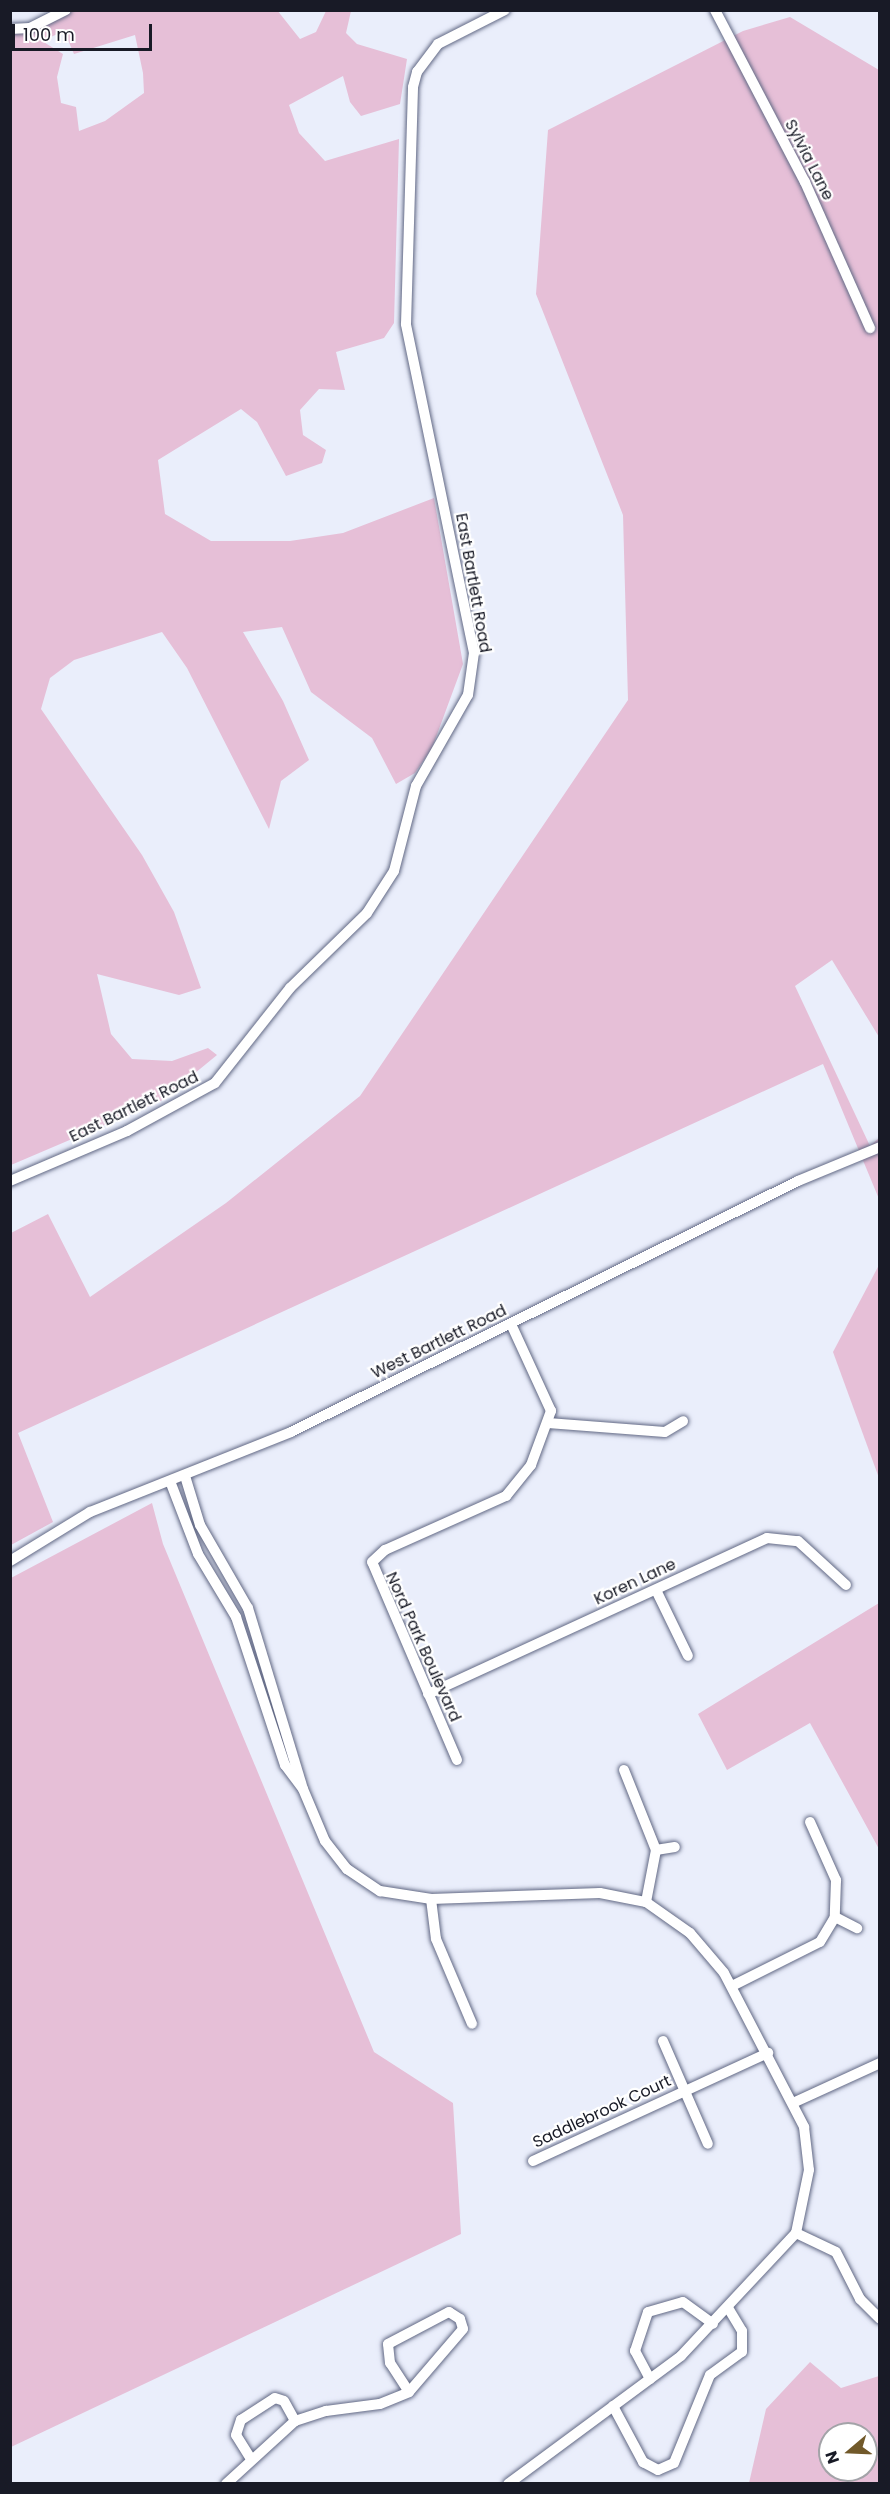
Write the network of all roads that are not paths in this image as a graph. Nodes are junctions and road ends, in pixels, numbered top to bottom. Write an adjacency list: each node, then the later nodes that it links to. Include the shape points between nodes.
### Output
1 (66, 10): 4 (street, via 30,28)
2 (505, 10): 7 (street, East Bartlett Road, via 438,44 417,72 413,87 406,324 474,653 468,695 416,786 394,871 367,914 290,988 215,1083 127,1131)
3 (715, 10): 5 (street, Sylvia Lane, via 805,182)
4 (10, 29)
5 (870, 328)
6 (879, 1147): 8 (street, West Bartlett Road, via 798,1180)
7 (10, 1181)
8 (511, 1324): 10 (street, via 551,1412); 11 (street, West Bartlett Road, via 291,1432)
9 (683, 1421): 10 (street, via 665,1432)
10 (548, 1423): 19 (street, Nord Park Boulevard, via 531,1465 506,1496 385,1550 372,1562)
11 (184, 1476): 12 (street, West Bartlett Road); 13 (street)
12 (170, 1481): 14 (street); 15 (street, West Bartlett Road, via 90,1512)
13 (200, 1525): 14 (street); 20 (street, via 248,1608)
14 (186, 1529): 21 (street, via 236,1617)
15 (10, 1561)
16 (846, 1585): 17 (street, Koren Lane, via 798,1541 777,1537)
17 (656, 1590): 18 (street); 19 (street, Koren Lane)
18 (688, 1656)
19 (428, 1694): 22 (street, Nord Park Boulevard)
20 (293, 1746): 21 (street); 24 (street)
21 (279, 1751): 24 (street)
22 (458, 1760)
23 (624, 1770): 27 (street)
24 (303, 1789): 28 (street, via 325,1841 357,1879 380,1891)
25 (810, 1822): 30 (street, via 836,1880)
26 (675, 1847): 27 (street)
27 (656, 1850): 29 (street, via 655,1876)
28 (431, 1899): 29 (street, via 600,1893); 33 (street, via 436,1939)
29 (646, 1902): 32 (street, via 690,1933)
30 (835, 1917): 31 (street); 32 (street, via 820,1942)
31 (856, 1928)
32 (732, 1986): 35 (street)
33 (472, 2024)
34 (663, 2041): 37 (street, Saddlebrook Court)
35 (768, 2053): 37 (street, Saddlebrook Court); 38 (street)
36 (879, 2063): 38 (street)
37 (684, 2090): 39 (street); 40 (street, Saddlebrook Court)
38 (795, 2102): 41 (street, via 809,2170)
39 (708, 2144)
40 (533, 2161)
41 (796, 2233): 42 (street); 43 (street, via 836,2252 861,2299)
42 (729, 2309): 44 (street); 47 (street, via 742,2331 742,2352 710,2375 674,2463 658,2470 642,2462)
43 (879, 2319)
44 (713, 2324): 45 (street); 45 (street, via 688,2305 673,2303 648,2313 636,2336 637,2359)
45 (650, 2379): 47 (street)
46 (409, 2392): 46 (street, via 460,2335 457,2315 443,2314 391,2340 390,2363); 48 (street, via 380,2404 326,2411)
47 (613, 2406): 51 (street)
48 (295, 2421): 49 (street); 49 (street, via 284,2401 275,2398 241,2420 236,2435)
49 (251, 2460): 50 (street)
50 (226, 2484)
51 (508, 2484)

